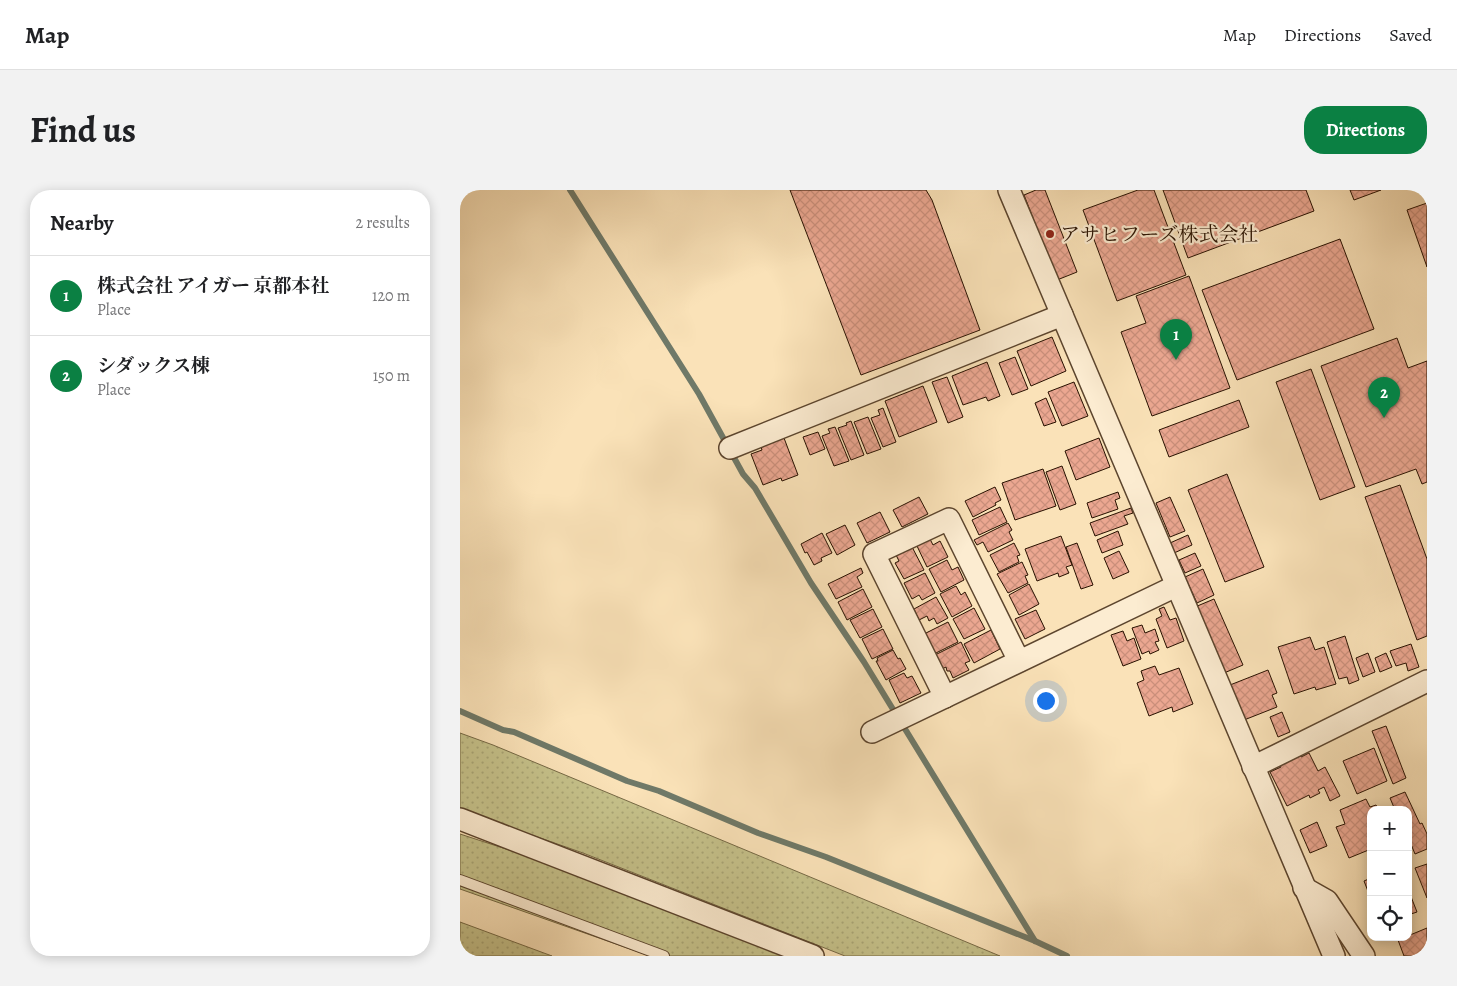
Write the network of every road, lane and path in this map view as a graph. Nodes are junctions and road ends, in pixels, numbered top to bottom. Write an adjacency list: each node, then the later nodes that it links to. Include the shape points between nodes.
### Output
1 (1009, 190): 2 (street)
2 (1062, 315): 3 (street); 4 (street)
3 (730, 448)
4 (1176, 586): 5 (street); 9 (street)
5 (1019, 661): 7 (street); 7 (street, via 949,519 874,554)
6 (1427, 681): 9 (street)
7 (946, 697): 8 (street)
8 (872, 732)
9 (1253, 767): 12 (street)
10 (460, 819): 14 (street)
11 (460, 880): 13 (lane)
12 (1304, 888): 15 (street); 16 (street, via 1327,901)
13 (664, 956)
14 (813, 956)
15 (1334, 956)
16 (1364, 956)

